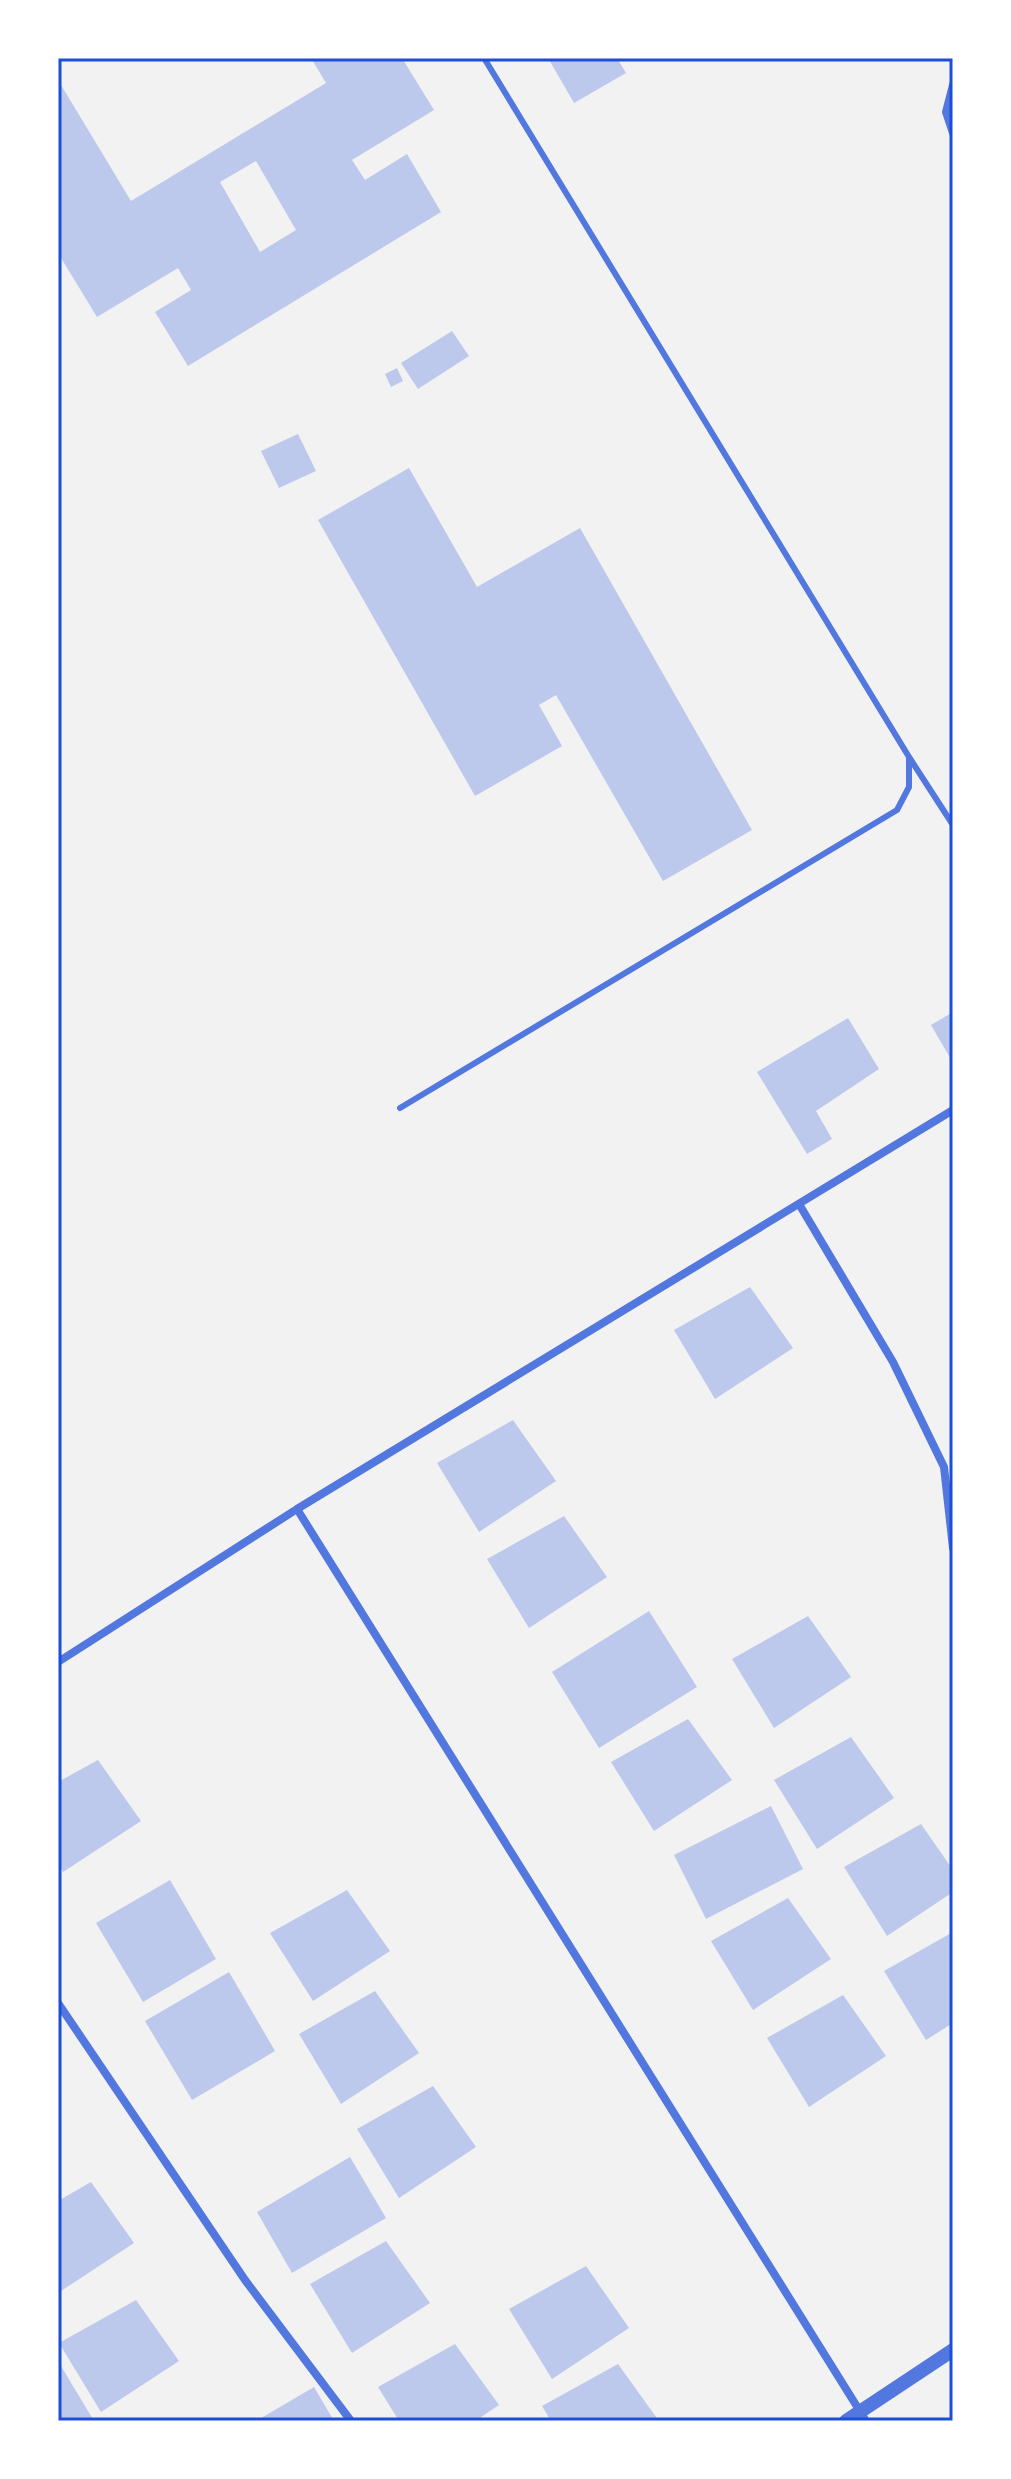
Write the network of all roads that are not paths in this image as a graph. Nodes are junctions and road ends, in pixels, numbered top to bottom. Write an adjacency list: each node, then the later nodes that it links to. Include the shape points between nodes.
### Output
1 (484, 58): 4 (lane)
2 (953, 85): 3 (street, via 946,112)
3 (953, 133)
4 (909, 757): 5 (lane); 6 (lane, via 909,787 897,810)
5 (953, 825)
6 (400, 1108)
7 (953, 1110): 8 (street)
8 (799, 1204): 9 (street); 10 (street, via 893,1362 944,1467)
9 (297, 1509): 11 (street); 14 (street)
10 (953, 1548)
11 (58, 1662)
12 (58, 2003): 15 (street, via 245,2280)
13 (953, 2350): 14 (street)
14 (863, 2416): 16 (street)
15 (351, 2421)
16 (846, 2421)

